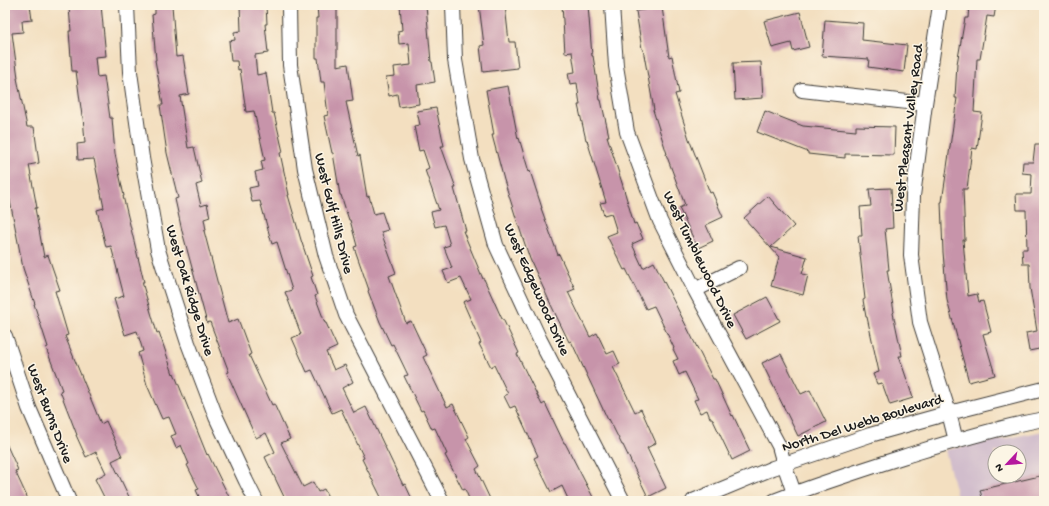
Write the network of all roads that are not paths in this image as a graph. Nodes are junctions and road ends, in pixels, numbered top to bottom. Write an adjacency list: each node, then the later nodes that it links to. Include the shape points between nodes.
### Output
1 (127, 5): 18 (street, West Oak Ridge Drive, via 130,72 158,250 188,343 216,417)
2 (289, 5): 19 (street, West Gulf Hills Drive, via 290,65 306,169 326,256 346,315)
3 (453, 5): 20 (street, West Edgewood Drive, via 455,60 472,159 496,245 540,340)
4 (612, 5): 9 (street, West Tumblewood Drive, via 616,66 627,132 660,221)
5 (940, 5): 7 (street, West Pleasant Valley Road)
6 (802, 90): 7 (street)
7 (925, 104): 12 (street, West Pleasant Valley Road, via 913,196 912,255 920,322)
8 (739, 268): 9 (street)
9 (695, 290): 15 (street, West Tumblewood Drive, via 779,446)
10 (5, 336): 17 (street, West Burns Drive, via 29,408)
11 (1044, 388): 12 (street, North Del Webb Boulevard)
12 (949, 412): 14 (street, West Pleasant Valley Road); 15 (street, North Del Webb Boulevard)
13 (1044, 419): 14 (street)
14 (956, 441): 16 (street)
15 (784, 464): 16 (street, West Tumblewood Drive); 21 (street, North Del Webb Boulevard)
16 (794, 493): 22 (street)
17 (69, 501)
18 (256, 501)
19 (442, 501)
20 (623, 501)
21 (693, 501)
22 (774, 501)

